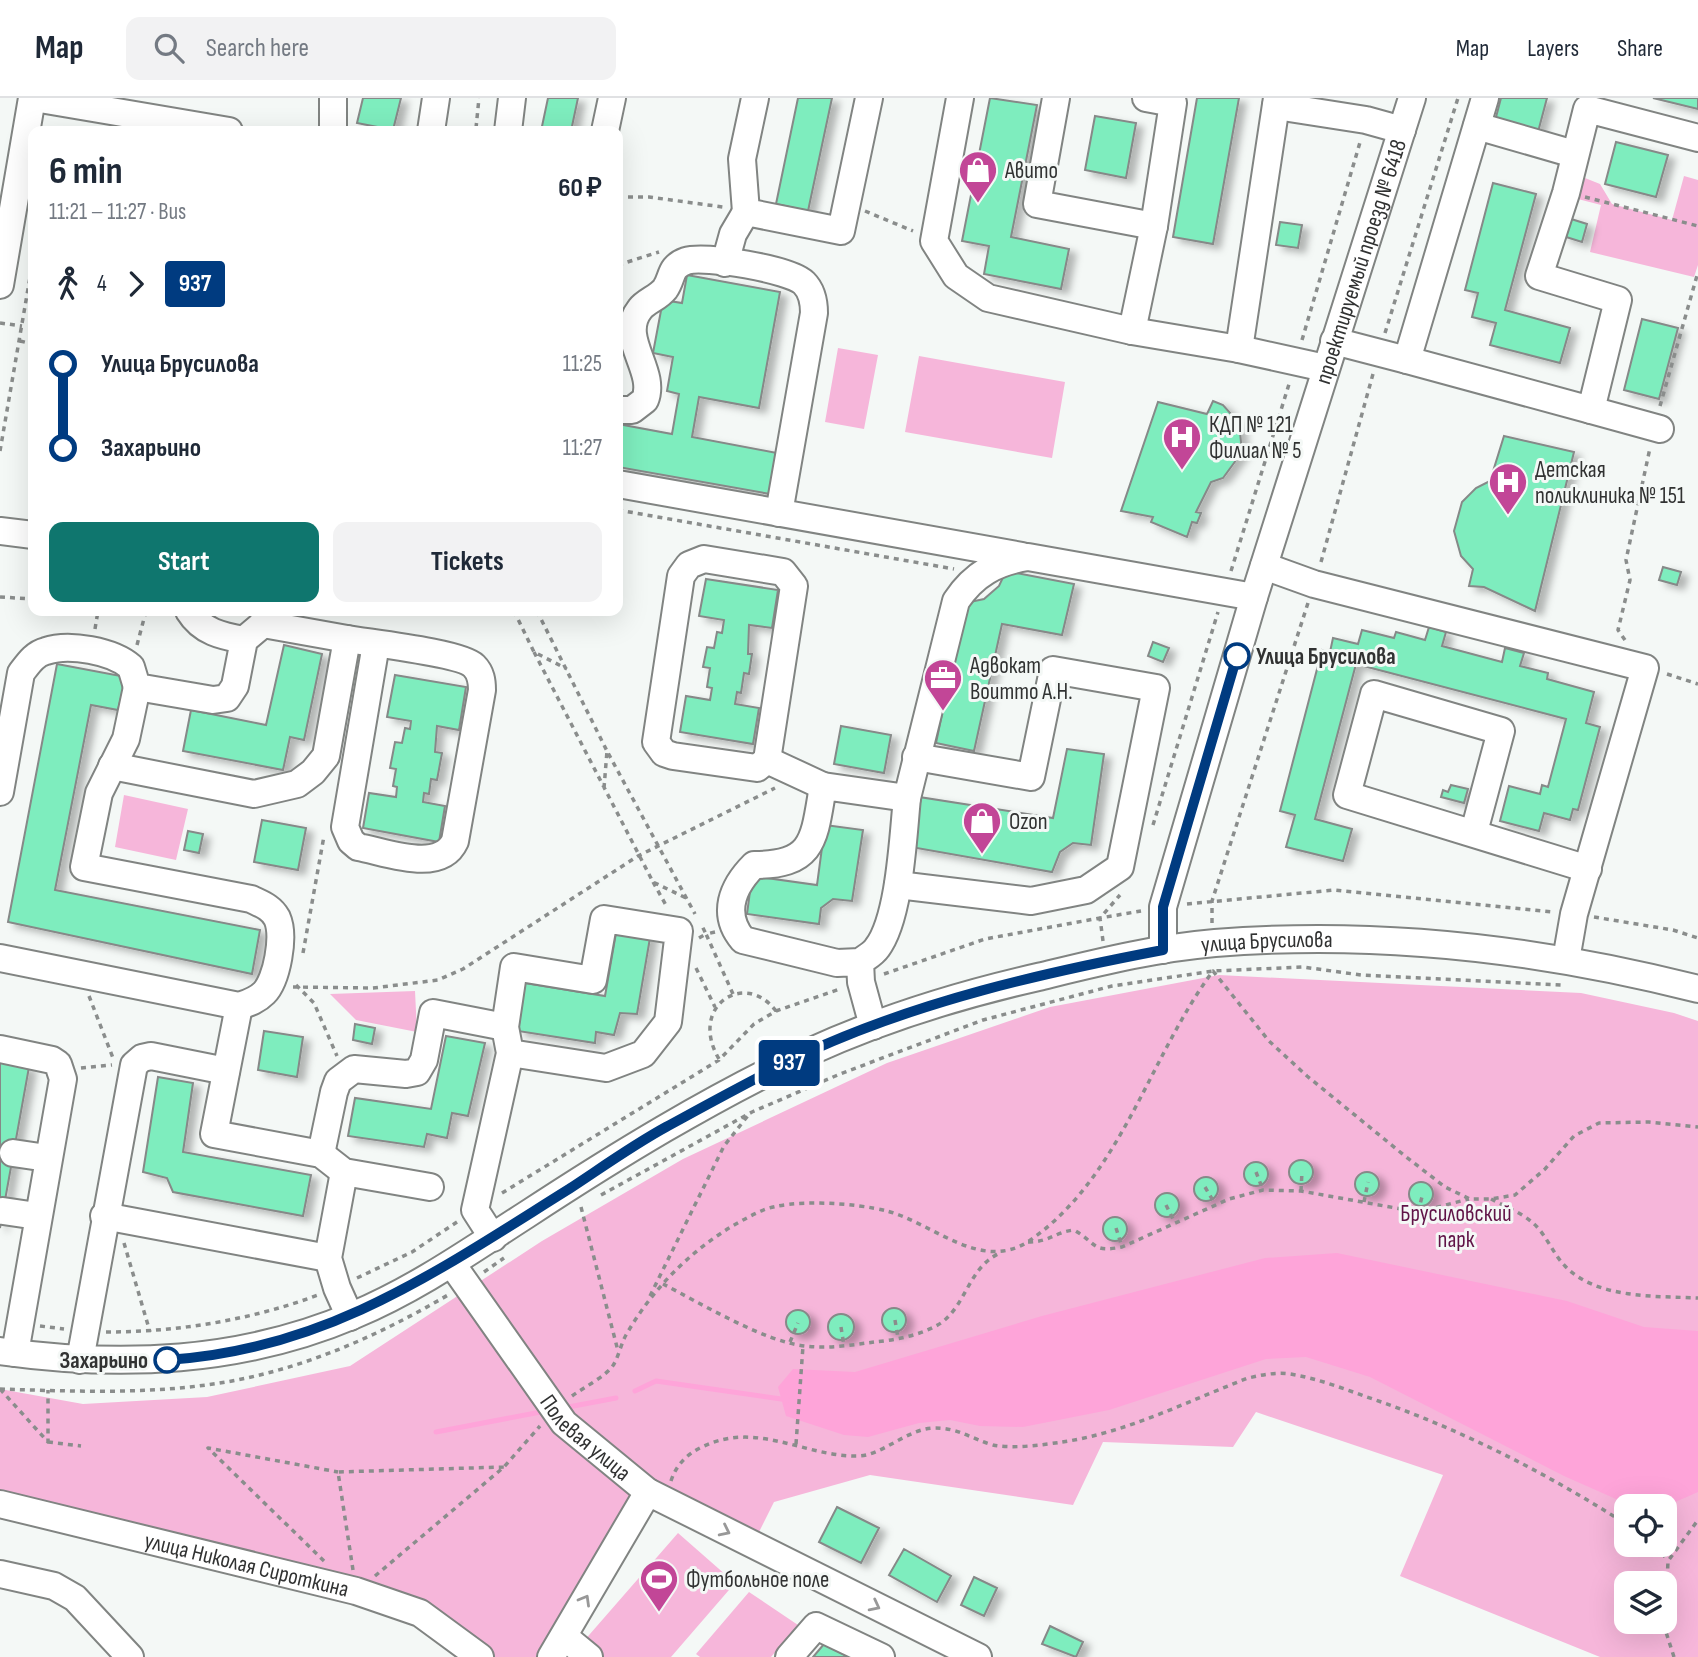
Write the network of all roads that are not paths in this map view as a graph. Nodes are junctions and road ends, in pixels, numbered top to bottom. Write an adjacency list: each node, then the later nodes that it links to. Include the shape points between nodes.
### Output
1 (33, 98): 15 (street); 16 (street)
2 (333, 98): 17 (street)
3 (436, 98): 18 (street)
4 (512, 98): 19 (street)
5 (612, 98): 20 (street)
6 (755, 98): 25 (street, via 742,159)
7 (869, 98): 25 (street, via 841,231)
8 (960, 98): 29 (street, via 934,241 956,276 988,298)
9 (1056, 98): 26 (street, via 1037,204)
10 (1146, 98): 26 (street, via 1173,103)
11 (1412, 98): 22 (street, проектируемый проезд № 6418)
12 (1485, 98): 21 (street)
13 (1277, 102): 22 (street); 31 (street)
14 (28, 126): 28 (street)
15 (28, 126)
16 (199, 126)
17 (333, 126)
18 (432, 126)
19 (509, 126)
20 (606, 126)
21 (1477, 127): 24 (street); 32 (street)
22 (1402, 130): 30 (street, проектируемый проезд № 6418)
23 (1698, 138): 24 (street, via 1587,109)
24 (1574, 154): 35 (street, via 1539,276 1619,300)
25 (746, 212): 27 (street)
26 (1154, 226): 29 (street)
27 (725, 262): 34 (street, via 699,259 681,263 670,272 662,292 638,311 633,338 647,372 649,391 640,406); 38 (street, via 797,278 814,302)
28 (0, 285)
29 (1132, 331): 31 (street)
30 (1334, 341): 32 (street); 33 (street, проектируемый проезд № 6418)
31 (1239, 349): 33 (street)
32 (1407, 360): 35 (street)
33 (1325, 368): 42 (street, проектируемый проезд № 6418)
34 (623, 410)
35 (1591, 410): 36 (street)
36 (1657, 429)
37 (623, 485): 38 (street)
38 (779, 513): 41 (street)
39 (0, 531): 40 (street)
40 (28, 534)
41 (1027, 557): 43 (street); 49 (street, via 981,573 956,601)
42 (1264, 566): 43 (street, проектируемый проезд № 6418); 56 (street, via 1314,584 1645,668)
43 (1254, 597): 58 (street, проектируемый проезд № 6418, via 1163,907)
44 (194, 616): 45 (street, via 219,636)
45 (258, 625): 46 (street); 48 (street, via 227,698 213,700)
46 (347, 639): 47 (street); 51 (street, via 326,756 297,784 254,794)
47 (376, 644): 47 (street, via 345,827 358,847 437,859 455,841 482,680 466,660)
48 (134, 677): 51 (street, via 126,739); 53 (street, via 113,655 62,648 32,658 21,673)
49 (916, 757): 54 (street); 57 (street, via 1031,776 1053,670 1156,688 1120,867 1086,890 1031,901)
50 (767, 760): 50 (street, via 794,594 792,580 783,572 696,561 681,576 656,742 664,753 752,769); 52 (street)
51 (112, 766): 63 (street, via 99,793 84,867 251,899 268,907 278,920 273,977 266,992)
52 (813, 782): 54 (street); 60 (street, via 815,832 800,857 779,865 754,865 737,882 731,910 733,928 743,940)
53 (0, 792)
54 (907, 798): 57 (street)
55 (1474, 832): 55 (street, via 1347,795 1374,694 1501,731); 56 (street)
56 (1588, 869): 61 (street, via 1574,914)
57 (898, 885): 60 (street, via 878,948)
58 (1163, 950): 61 (street, улица Брусилова, via 1267,941 1403,941); 64 (street, улица Брусилова, via 992,988)
59 (0, 958): 63 (street)
60 (860, 972): 64 (street)
61 (1565, 972): 62 (street, улица Брусилова)
62 (1698, 989)
63 (239, 1006): 68 (street)
64 (873, 1026): 77 (street, улица Брусилова, via 807,1053 663,1129)
65 (505, 1027): 67 (street); 67 (street, via 514,967 593,980 604,919 679,931 668,1022 643,1055 606,1068); 70 (street, via 433,1013 424,1060 417,1072 364,1068 346,1074 334,1092)
66 (0, 1049): 71 (street, via 52,1060 62,1070)
67 (510, 1053): 77 (street, via 475,1210)
68 (226, 1071): 70 (street, via 215,1134); 76 (street, via 150,1056 134,1065)
69 (13, 1153): 71 (street)
70 (321, 1154): 72 (street)
71 (47, 1158): 75 (street)
72 (344, 1172): 73 (street); 78 (street)
73 (430, 1187)
74 (3, 1211): 75 (street)
75 (37, 1216): 81 (street, via 20,1323)
76 (110, 1217): 78 (street); 82 (street)
77 (502, 1245): 79 (street, улица Брусилова)
78 (328, 1258): 80 (street)
79 (459, 1274): 80 (street, улица Брусилова); 83 (street, Полевая улица, via 564,1423)
80 (350, 1317): 82 (street, улица Брусилова, via 234,1351 182,1359)
81 (8, 1352): 82 (street, улица Брусилова)
82 (80, 1360)
83 (648, 1492): 86 (street, one-way to 83); 91 (street, Полевая улица, one-way to 91)
84 (0, 1504): 88 (street, улица Николая Сироткина, via 356,1591 420,1613)
85 (0, 1574): 87 (street, via 54,1586 75,1598)
86 (571, 1652)
87 (130, 1657)
88 (480, 1657)
89 (789, 1657): 90 (street, via 816,1626)
90 (881, 1657)
91 (978, 1657)

